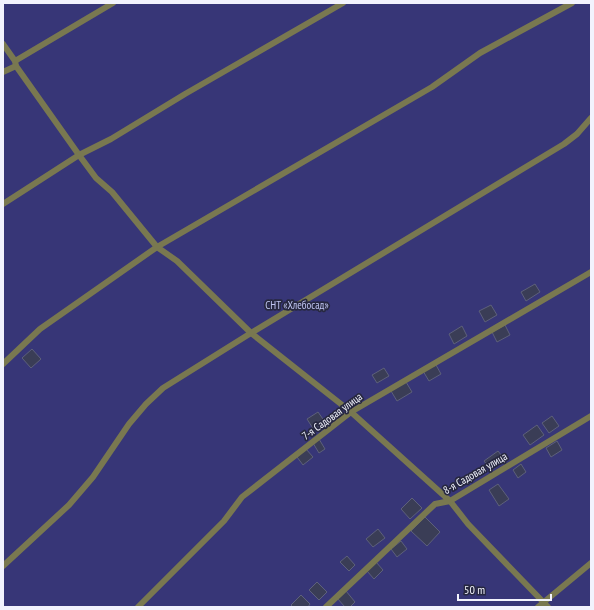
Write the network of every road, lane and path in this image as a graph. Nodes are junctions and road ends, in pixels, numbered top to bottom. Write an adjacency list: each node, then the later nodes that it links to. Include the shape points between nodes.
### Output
1 (113, 3): 5 (lane)
2 (343, 3): 8 (lane)
3 (572, 3): 10 (lane, via 480,53 432,87)
4 (3, 44): 5 (lane)
5 (16, 64): 6 (lane); 8 (lane)
6 (3, 72)
7 (591, 118): 12 (lane, via 564,144)
8 (79, 156): 9 (lane); 10 (lane)
9 (3, 204)
10 (157, 247): 12 (lane, via 177,261); 13 (lane, via 40,329)
11 (591, 272): 14 (lane, 7-я Садовая улица)
12 (251, 333): 14 (lane); 18 (lane, via 163,388 129,424 93,477 69,505)
13 (3, 364)
14 (351, 412): 16 (lane); 20 (lane, 7-я Садовая улица, via 242,497 224,521)
15 (591, 416): 16 (lane, 8-я Садовая улица)
16 (450, 501): 19 (lane, via 468,524); 21 (lane, 8-я Садовая улица, via 435,504)
17 (591, 563): 19 (lane)
18 (3, 566)
19 (546, 604): 22 (lane)
20 (138, 607)
21 (326, 607)
22 (538, 607)

